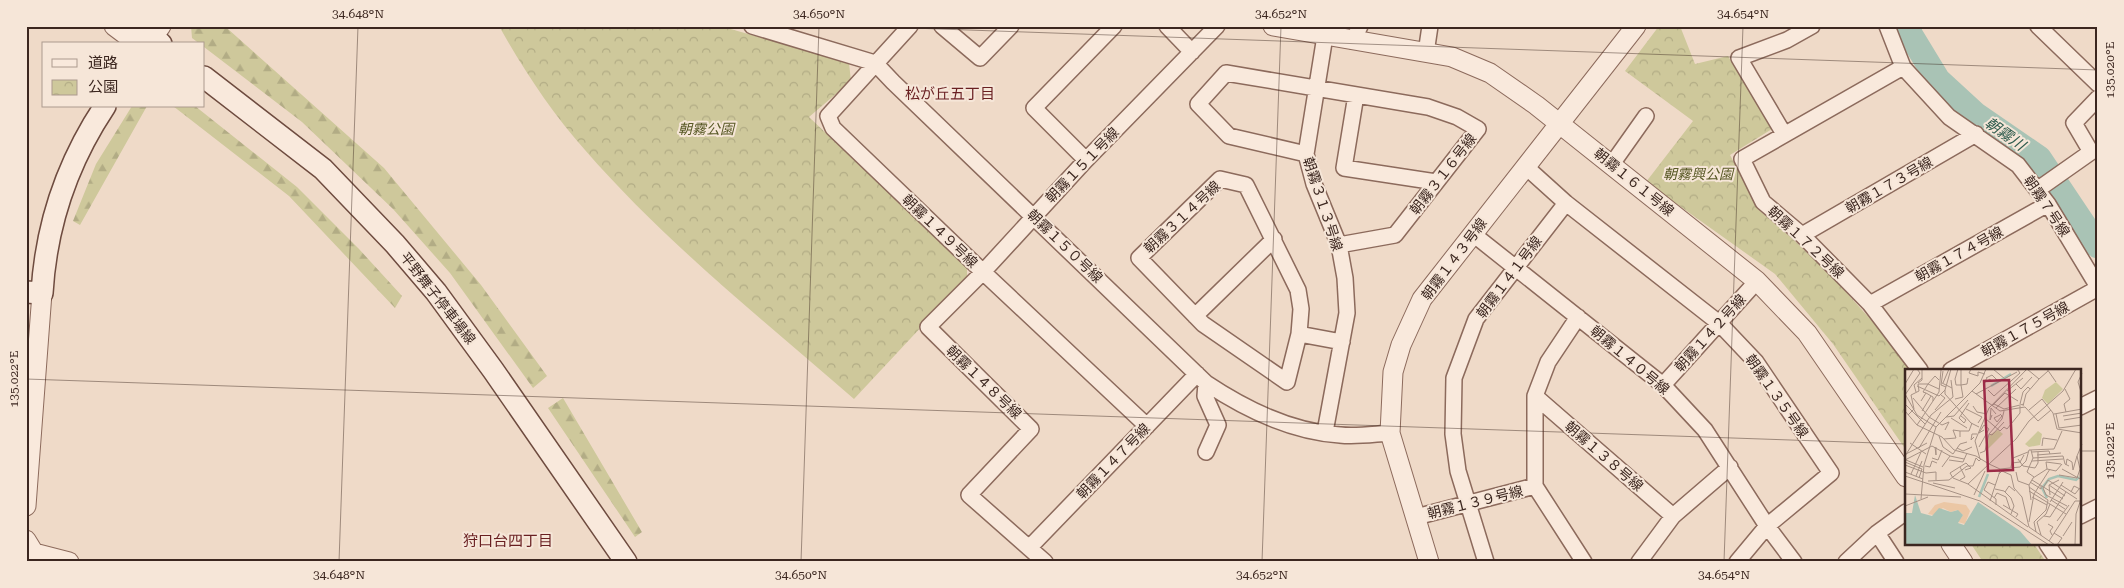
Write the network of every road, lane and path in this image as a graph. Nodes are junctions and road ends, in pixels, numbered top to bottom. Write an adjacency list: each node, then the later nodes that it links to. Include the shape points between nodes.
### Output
1 (114, 26): 17 (street)
2 (752, 26): 20 (street, 朝霧１５０号線)
3 (910, 26): 20 (street, 朝霧１４９号線)
4 (942, 26): 5 (street, via 980,58)
5 (1011, 26)
6 (1114, 26): 35 (street, via 1034,108)
7 (1167, 26): 18 (street)
8 (1217, 26): 18 (street, 朝霧１５１号線)
9 (1273, 26): 16 (street, 朝霧１６１号線)
10 (1430, 26): 19 (street)
11 (1636, 26): 30 (street, 朝霧１４３号線)
12 (1812, 26): 31 (street, via 1788,40 1739,58)
13 (1887, 26): 21 (street, 朝霧７号線)
14 (2038, 26): 23 (street)
15 (1357, 33): 16 (street, 朝霧１６１号線); 19 (street, 朝霧１６１号線)
16 (1325, 36): 24 (street, 朝霧３１３号線)
17 (150, 37)
18 (1192, 52): 35 (street, 朝霧１５１号線)
19 (1426, 53): 30 (street, 朝霧１６１号線, via 1452,57 1490,73)
20 (875, 63): 42 (street, 朝霧１５０号線); 48 (street, 朝霧１４９号線, via 828,116 833,128)
21 (1903, 67): 31 (street, 朝霧１７２号線); 32 (street, 朝霧７号線, via 1949,117)
22 (205, 78): 89 (main road, 平野舞子停車場線, via 323,169 395,244 436,292 487,362)
23 (2098, 84)
24 (1316, 88): 26 (street, 朝霧３１６号線); 33 (street, 朝霧３１３号線); 33 (street, 朝霧３１６号線, via 1226,73 1198,104 1229,136)
25 (205, 93): 88 (main road, 平野舞子停車場線, via 318,176 382,242 446,322)
26 (1356, 95): 38 (street, via 1344,168); 38 (street, 朝霧３１６号線, via 1428,107 1478,129)
27 (2098, 98): 34 (street, via 2074,123)
28 (104, 108): 51 (main road, via 82,142 66,178)
29 (1646, 116): 36 (street)
30 (1559, 122): 36 (street, 朝霧１６１号線); 37 (street, 朝霧１４３号線)
31 (1784, 134): 44 (street, 朝霧１７２号線, via 1742,159 1763,202)
32 (1976, 134): 39 (street, 朝霧７号線); 44 (street, 朝霧１７３号線)
33 (1306, 154): 46 (street, 朝霧３１３号線, via 1314,184)
34 (2094, 156): 39 (street)
35 (1086, 160): 42 (street, 朝霧１５１号線)
36 (1612, 164): 49 (street, 朝霧１６１号線)
37 (1525, 166): 40 (street, 朝霧１３５号線); 43 (street, 朝霧１４３号線)
38 (1436, 182): 46 (street, 朝霧３１６号線, via 1395,235)
39 (2049, 182): 41 (street, 朝霧７号線)
40 (1566, 202): 47 (street, 朝霧１４１号線); 55 (street, 朝霧１３５号線)
41 (2048, 204): 50 (street, 朝霧７号線); 52 (street, 朝霧１７４号線)
42 (1034, 216): 48 (street, 朝霧１５１号線); 61 (street, 朝霧１５０号線)
43 (1473, 234): 47 (street, 朝霧１４０号線); 69 (street, 朝霧１４３号線, via 1422,299 1400,345 1393,372)
44 (1802, 235): 52 (street, 朝霧１７２号線)
45 (1274, 238): 53 (street); 53 (street, 朝霧３１４号線, via 1246,185 1220,179 1139,258); 57 (street, 朝霧３１４号線, via 1298,290 1301,309)
46 (1339, 245): 58 (street, 朝霧３１３号線, via 1347,313)
47 (1514, 268): 54 (street, 朝霧１４０号線); 74 (street, 朝霧１４１号線, via 1476,319 1454,378 1453,434 1458,471)
48 (982, 272): 56 (street, 朝霧１５１号線); 66 (street, 朝霧１４９号線)
49 (1757, 281): 55 (street, 朝霧１４２号線); 72 (street, 朝霧１６１号線, via 1807,333)
50 (2098, 287): 60 (street, 朝霧１７５号線)
51 (34, 293): 68 (street)
52 (1870, 304): 59 (street, 朝霧１７２号線)
53 (1194, 316): 57 (street, 朝霧３１４号線, via 1287,382)
54 (1578, 317): 62 (street, 朝霧１４０号線); 63 (street, via 1548,362)
55 (1719, 323): 62 (street, 朝霧１４２号線); 81 (street, 朝霧１３５号線, via 1756,362 1831,473)
56 (928, 327): 86 (street, 朝霧１４８号線, via 1031,429 969,496)
57 (1299, 334): 58 (street)
58 (1342, 342): 67 (street, 朝霧３１３号線)
59 (1919, 369)
60 (1953, 369)
61 (1201, 378): 66 (street, 朝霧１４７号線); 67 (street, 朝霧１５０号線, via 1246,408 1292,426); 70 (street, via 1218,425)
62 (1662, 385): 71 (street, 朝霧１４０号線, via 1705,430)
63 (1535, 396): 73 (street); 79 (street, 朝霧１３８号線)
64 (2098, 398): 65 (street)
65 (2082, 406)
66 (1147, 426): 86 (street, 朝霧１４７号線)
67 (1325, 432): 69 (street, 朝霧１５０号線, via 1340,435)
68 (29, 434): 75 (street)
69 (1390, 434): 80 (street, 朝霧１４３号線)
70 (1206, 452)
71 (1730, 467): 79 (street); 81 (street, 朝霧１４０号線)
72 (1905, 476)
73 (1535, 486): 74 (street, 朝霧１３９号線); 93 (street)
74 (1468, 504): 80 (street, 朝霧１３９号線); 92 (street, 朝霧１４１号線)
75 (26, 506)
76 (2098, 507): 78 (street)
77 (1905, 513): 82 (street)
78 (2082, 515)
79 (1673, 516): 94 (street)
80 (1416, 517): 91 (street, 朝霧１４３号線)
81 (1768, 526): 95 (street, 朝霧１３５号線); 96 (street, 朝霧１４０号線)
82 (1877, 534): 97 (street); 98 (street)
83 (26, 540): 87 (street, via 34,553)
84 (1952, 546): 99 (street)
85 (2048, 546): 100 (street)
86 (1029, 548): 90 (street, 朝霧１４８号線)
87 (69, 562)
88 (616, 562)
89 (626, 562)
90 (1045, 562)
91 (1429, 562)
92 (1486, 562)
93 (1584, 562)
94 (1639, 562)
95 (1737, 562)
96 (1794, 562)
97 (1846, 562)
98 (1896, 562)
99 (1963, 562)
100 (2059, 562)

